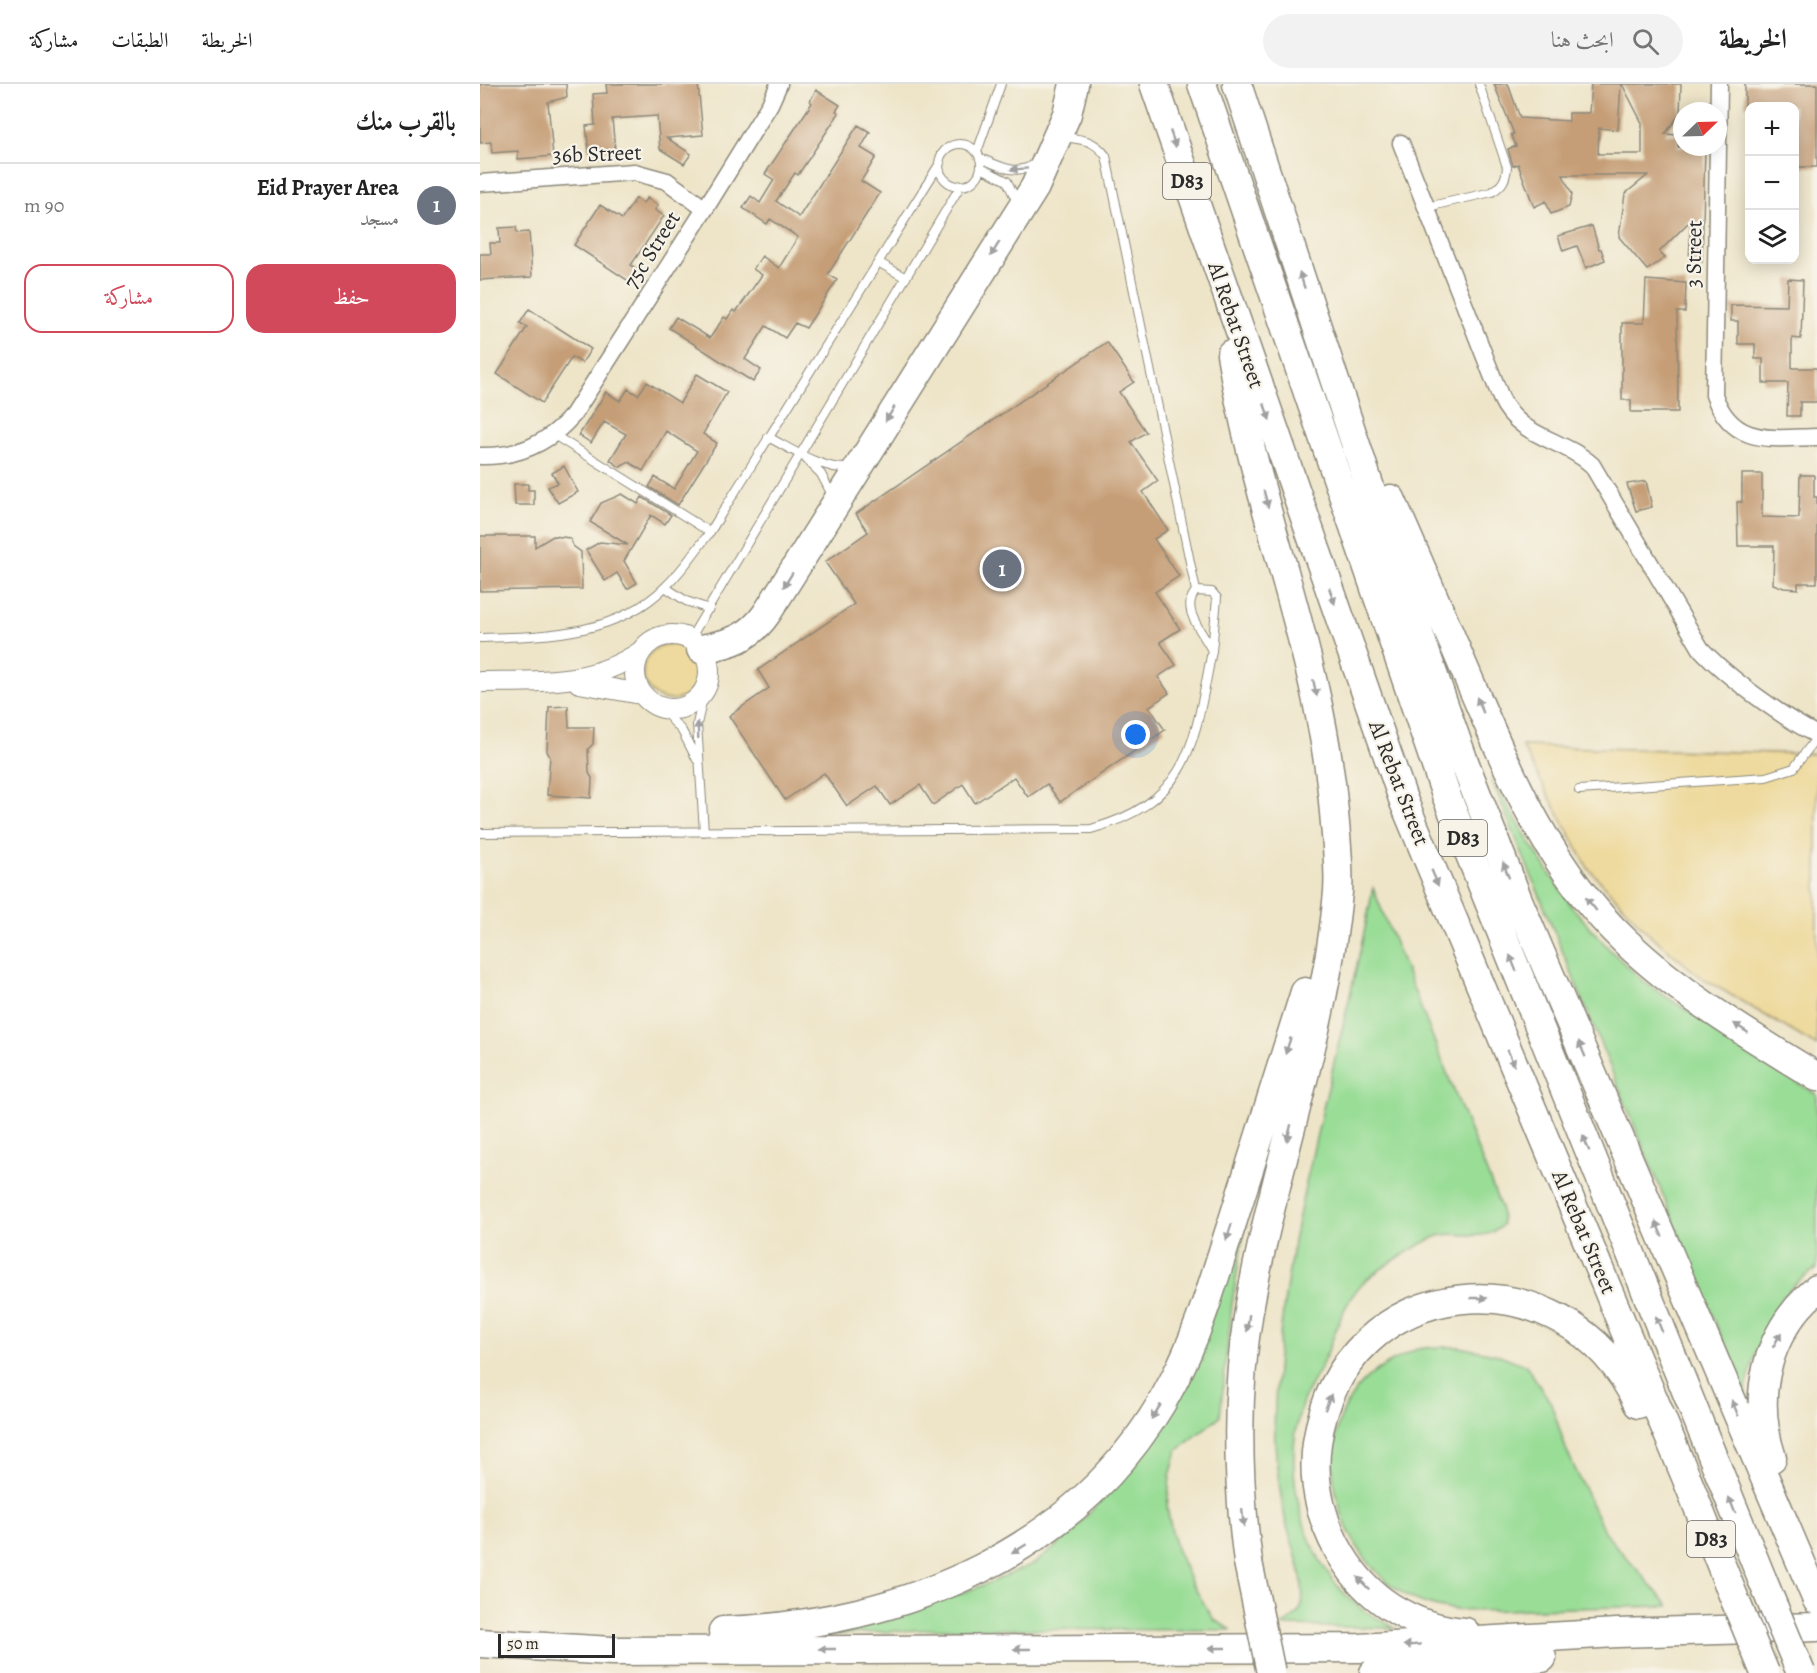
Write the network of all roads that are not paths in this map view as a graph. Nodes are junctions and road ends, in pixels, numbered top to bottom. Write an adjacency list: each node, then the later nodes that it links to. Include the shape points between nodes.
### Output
1 (779, 84): 16 (street, 75c Street)
2 (1001, 84): 11 (lane)
3 (1074, 84): 9 (highway)
4 (1154, 84): 20 (highway, Al Rebat Street / D83, one-way to 20)
5 (1202, 84): 59 (highway, Al Rebat Street / D83, one-way to 5, bridge, via 1446,795)
6 (1237, 84): 21 (highway, one-way to 6)
7 (1479, 84): 15 (lane, via 1507,167 1506,177 1492,192)
8 (1719, 84): 24 (street, 3 Street, via 1714,396 1737,429 1759,437)
9 (1063, 125): 11 (lane, one-way to 11, via 1058,118 1039,159 1029,168 1010,170); 17 (highway, via 1035,187); 31 (lane, via 1099,146 1106,156)
10 (1401, 143): 15 (street)
11 (979, 159): 12 (lane, via 972,147 958,144 945,150); 14 (lane, via 975,180); 17 (lane, via 1012,188)
12 (940, 162): 14 (lane, via 948,182); 18 (lane)
13 (480, 183): 16 (street, 36b Street, via 634,172 667,181)
14 (961, 185): 19 (lane)
15 (1427, 207): 42 (street, via 1512,418 1593,465 1701,649)
16 (705, 209): 22 (street, 75c Street, via 580,404)
17 (1018, 213): 27 (highway, one-way to 27)
18 (879, 262): 19 (lane); 23 (lane)
19 (906, 278): 25 (lane)
20 (1220, 278): 47 (highway, one-way to 47, via 1241,404 1320,712 1332,785); 50 (highway, Al Rebat Street / D83, one-way to 50, via 1404,802)
21 (1321, 336): 48 (highway, one-way to 21, via 1689,994 1632,947 1595,909 1545,840 1503,759); 51 (highway, one-way to 21, via 1518,900 1408,606)
22 (554, 435): 26 (street, via 525,450); 29 (lane)
23 (768, 436): 25 (lane); 29 (lane)
24 (1817, 437)
25 (801, 455): 27 (lane, via 838,468); 28 (lane, via 821,474); 32 (lane)
26 (480, 456)
27 (856, 467): 28 (highway)
28 (834, 504): 34 (highway, one-way to 34, via 759,625 738,640)
29 (710, 532): 30 (lane)
30 (666, 587): 32 (lane, via 686,601); 33 (lane, via 628,612 576,632)
31 (1196, 591): 35 (lane, via 1190,609); 35 (lane, via 1212,592 1217,598)
32 (709, 609): 34 (lane)
33 (480, 638)
34 (696, 644): 36 (street, via 677,635 663,636); 39 (street, via 710,670)
35 (1212, 651): 45 (lane, via 1188,756 1154,800 1112,823 1069,831)
36 (640, 652): 37 (street, via 611,670); 40 (street, via 635,666)
37 (553, 680): 38 (street); 40 (street)
38 (480, 682)
39 (704, 693): 41 (street, via 686,708); 43 (lane, one-way to 39, via 697,724)
40 (641, 694): 41 (street)
41 (662, 709): 43 (lane, via 682,731)
42 (1817, 736): 44 (lane, via 1794,768 1766,777)
43 (700, 769): 45 (lane)
44 (1579, 790)
45 (704, 832): 46 (lane)
46 (480, 833)
47 (1338, 890): 54 (highway, one-way to 54, via 1186,1356 1138,1438 1075,1506 999,1561 935,1591 866,1613 757,1630); 56 (highway, one-way to 56, bridge, via 1313,1036 1263,1244 1242,1360 1239,1462 1248,1562)
48 (1817, 1075)
49 (1817, 1289): 51 (highway, one-way to 49, via 1805,1549 1767,1442 1762,1403 1763,1380 1773,1347 1790,1316)
50 (1686, 1477): 53 (highway, one-way to 50, via 1457,1632 1410,1617 1379,1599 1340,1553 1326,1524 1318,1493 1319,1429 1333,1389 1364,1346 1404,1316 1456,1299 1514,1301 1552,1314 1599,1347 1624,1377 1663,1457); 58 (highway, Al Rebat Street / D83, bridge)
51 (1816, 1598)
52 (1817, 1627): 53 (highway)
53 (1617, 1633): 54 (highway, one-way to 54, via 1359,1648 612,1651)
54 (480, 1643)
55 (1817, 1645): 57 (highway, via 1659,1649)
56 (1271, 1673)
57 (1374, 1673)
58 (1765, 1673)
59 (1801, 1673)

